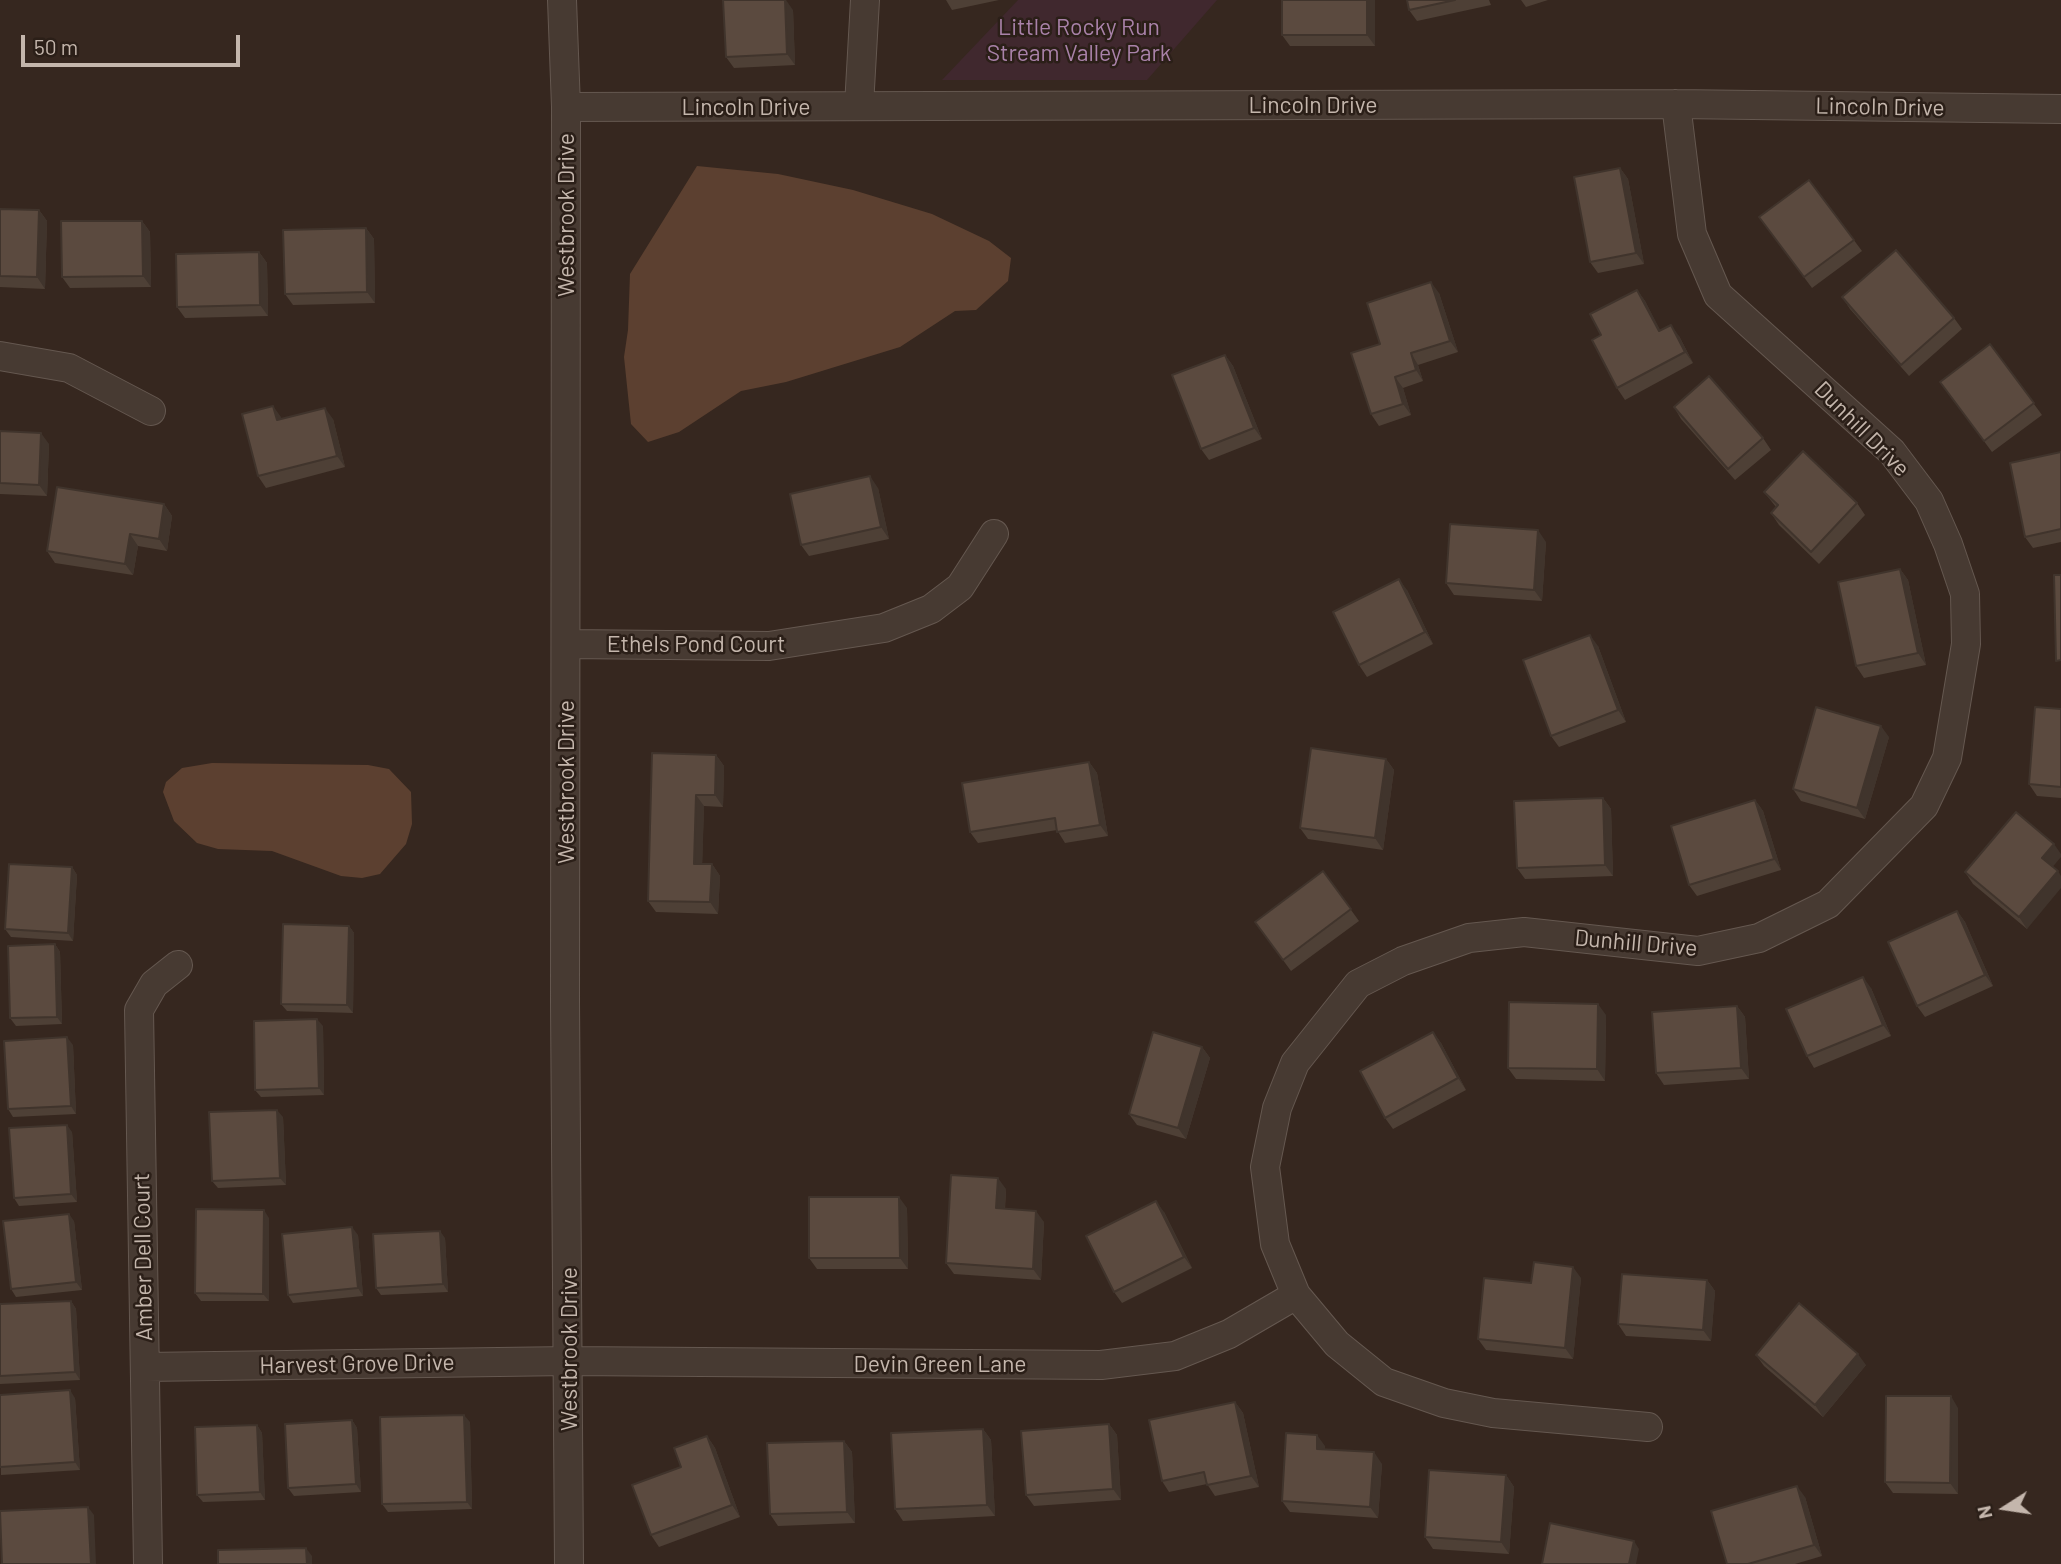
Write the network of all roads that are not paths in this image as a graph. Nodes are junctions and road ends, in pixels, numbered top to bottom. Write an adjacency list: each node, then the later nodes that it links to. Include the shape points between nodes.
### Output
1 (562, 0): 5 (street, Westbrook Drive)
2 (865, 0): 4 (street)
3 (1676, 104): 4 (street, Lincoln Drive); 6 (street, Lincoln Drive); 12 (street, Dunhill Drive, via 1692,234 1718,295 1892,452 1929,501 1948,544 1965,594 1966,644 1947,758 1924,806 1828,904 1759,938 1698,951 1510,933 1469,938 1403,961 1358,984 1295,1063 1277,1108 1265,1167 1275,1244)
4 (859, 106): 5 (street, Lincoln Drive)
5 (566, 107): 10 (street, Westbrook Drive)
6 (2061, 109)
7 (0, 356): 8 (street, via 69,368)
8 (151, 411)
9 (994, 534): 10 (street, Ethels Pond Court, via 960,587 931,609 884,628 769,646)
10 (567, 644): 13 (street, Westbrook Drive)
11 (178, 965): 14 (street, Amber Dell Court, via 154,984 139,1010)
12 (1296, 1295): 13 (street, Devin Green Lane, via 1229,1334 1175,1356 1101,1365); 15 (street, Dunhill Drive, via 1337,1344 1384,1382 1444,1403 1493,1413)
13 (569, 1361): 14 (street, Harvest Grove Drive); 17 (street, Westbrook Drive)
14 (145, 1367): 16 (street, Amber Dell Court)
15 (1648, 1427)
16 (148, 1564)
17 (569, 1564)

